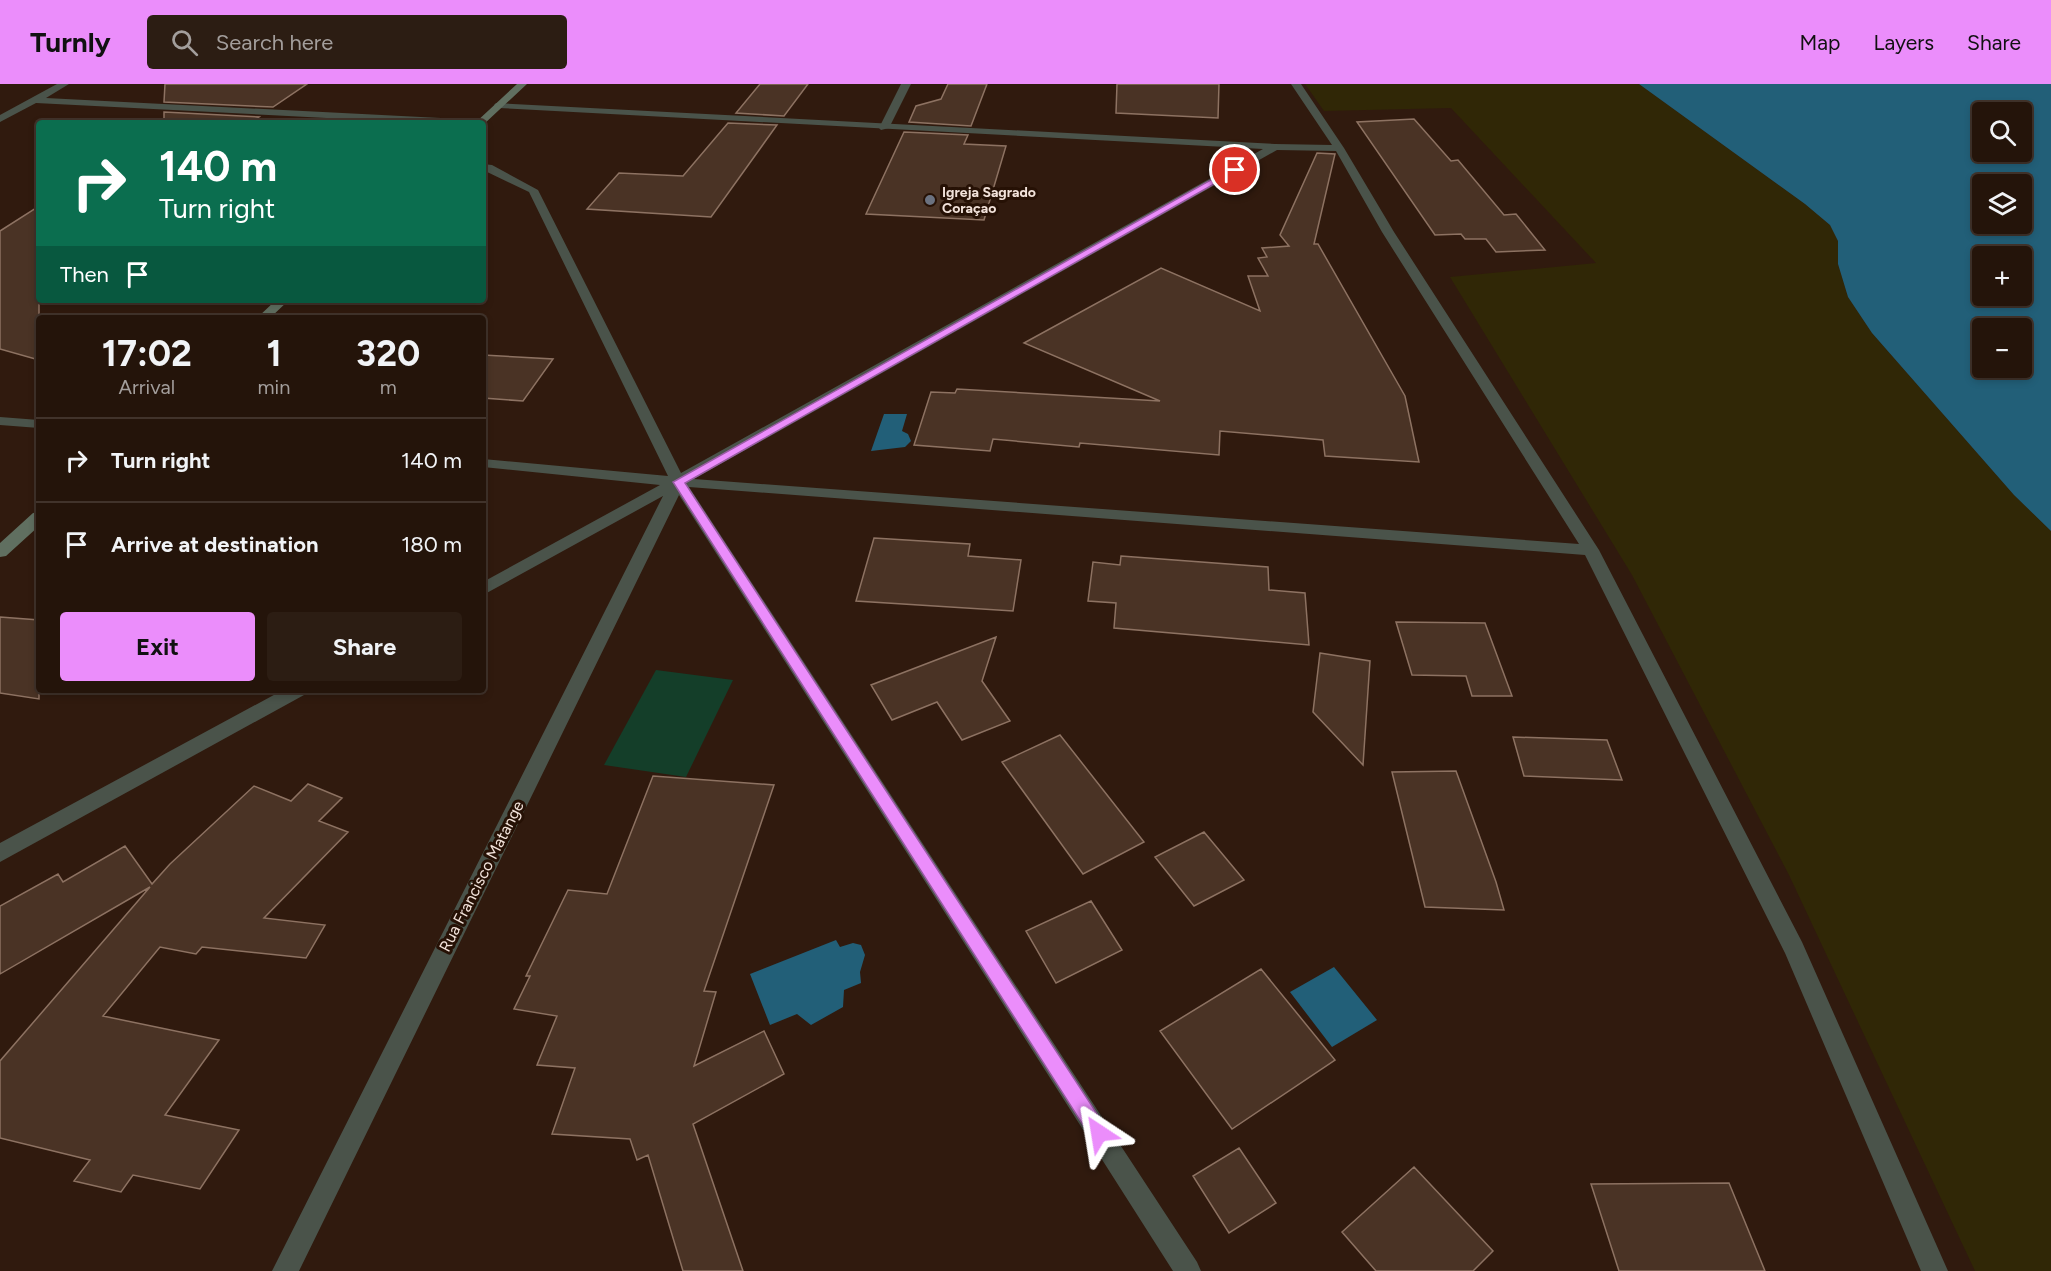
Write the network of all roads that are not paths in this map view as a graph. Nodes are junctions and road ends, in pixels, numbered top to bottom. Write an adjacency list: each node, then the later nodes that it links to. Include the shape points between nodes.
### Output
1 (64, 84): 5 (street)
2 (522, 84): 6 (street)
3 (906, 84): 10 (street)
4 (1296, 84): 12 (street)
5 (35, 100): 7 (street); 8 (street)
6 (499, 105): 9 (street); 10 (street)
7 (0, 119)
8 (422, 120)
9 (483, 120)
10 (884, 128): 11 (street)
11 (1275, 147): 12 (street); 19 (street)
12 (1340, 148): 21 (street, via 1388,231)
13 (486, 168): 19 (street, via 533,190)
14 (280, 303): 15 (street)
15 (266, 315)
16 (0, 421): 17 (street)
17 (36, 424)
18 (486, 463): 19 (street)
19 (678, 482): 21 (street); 23 (street); 26 (street, Rua Francisco Matange); 27 (street)
20 (36, 520): 22 (street)
21 (1591, 550): 28 (street, via 1794,949)
22 (0, 552)
23 (486, 587)
24 (293, 693): 25 (street)
25 (0, 853)
26 (285, 1271)
27 (1188, 1271)
28 (1935, 1271)

